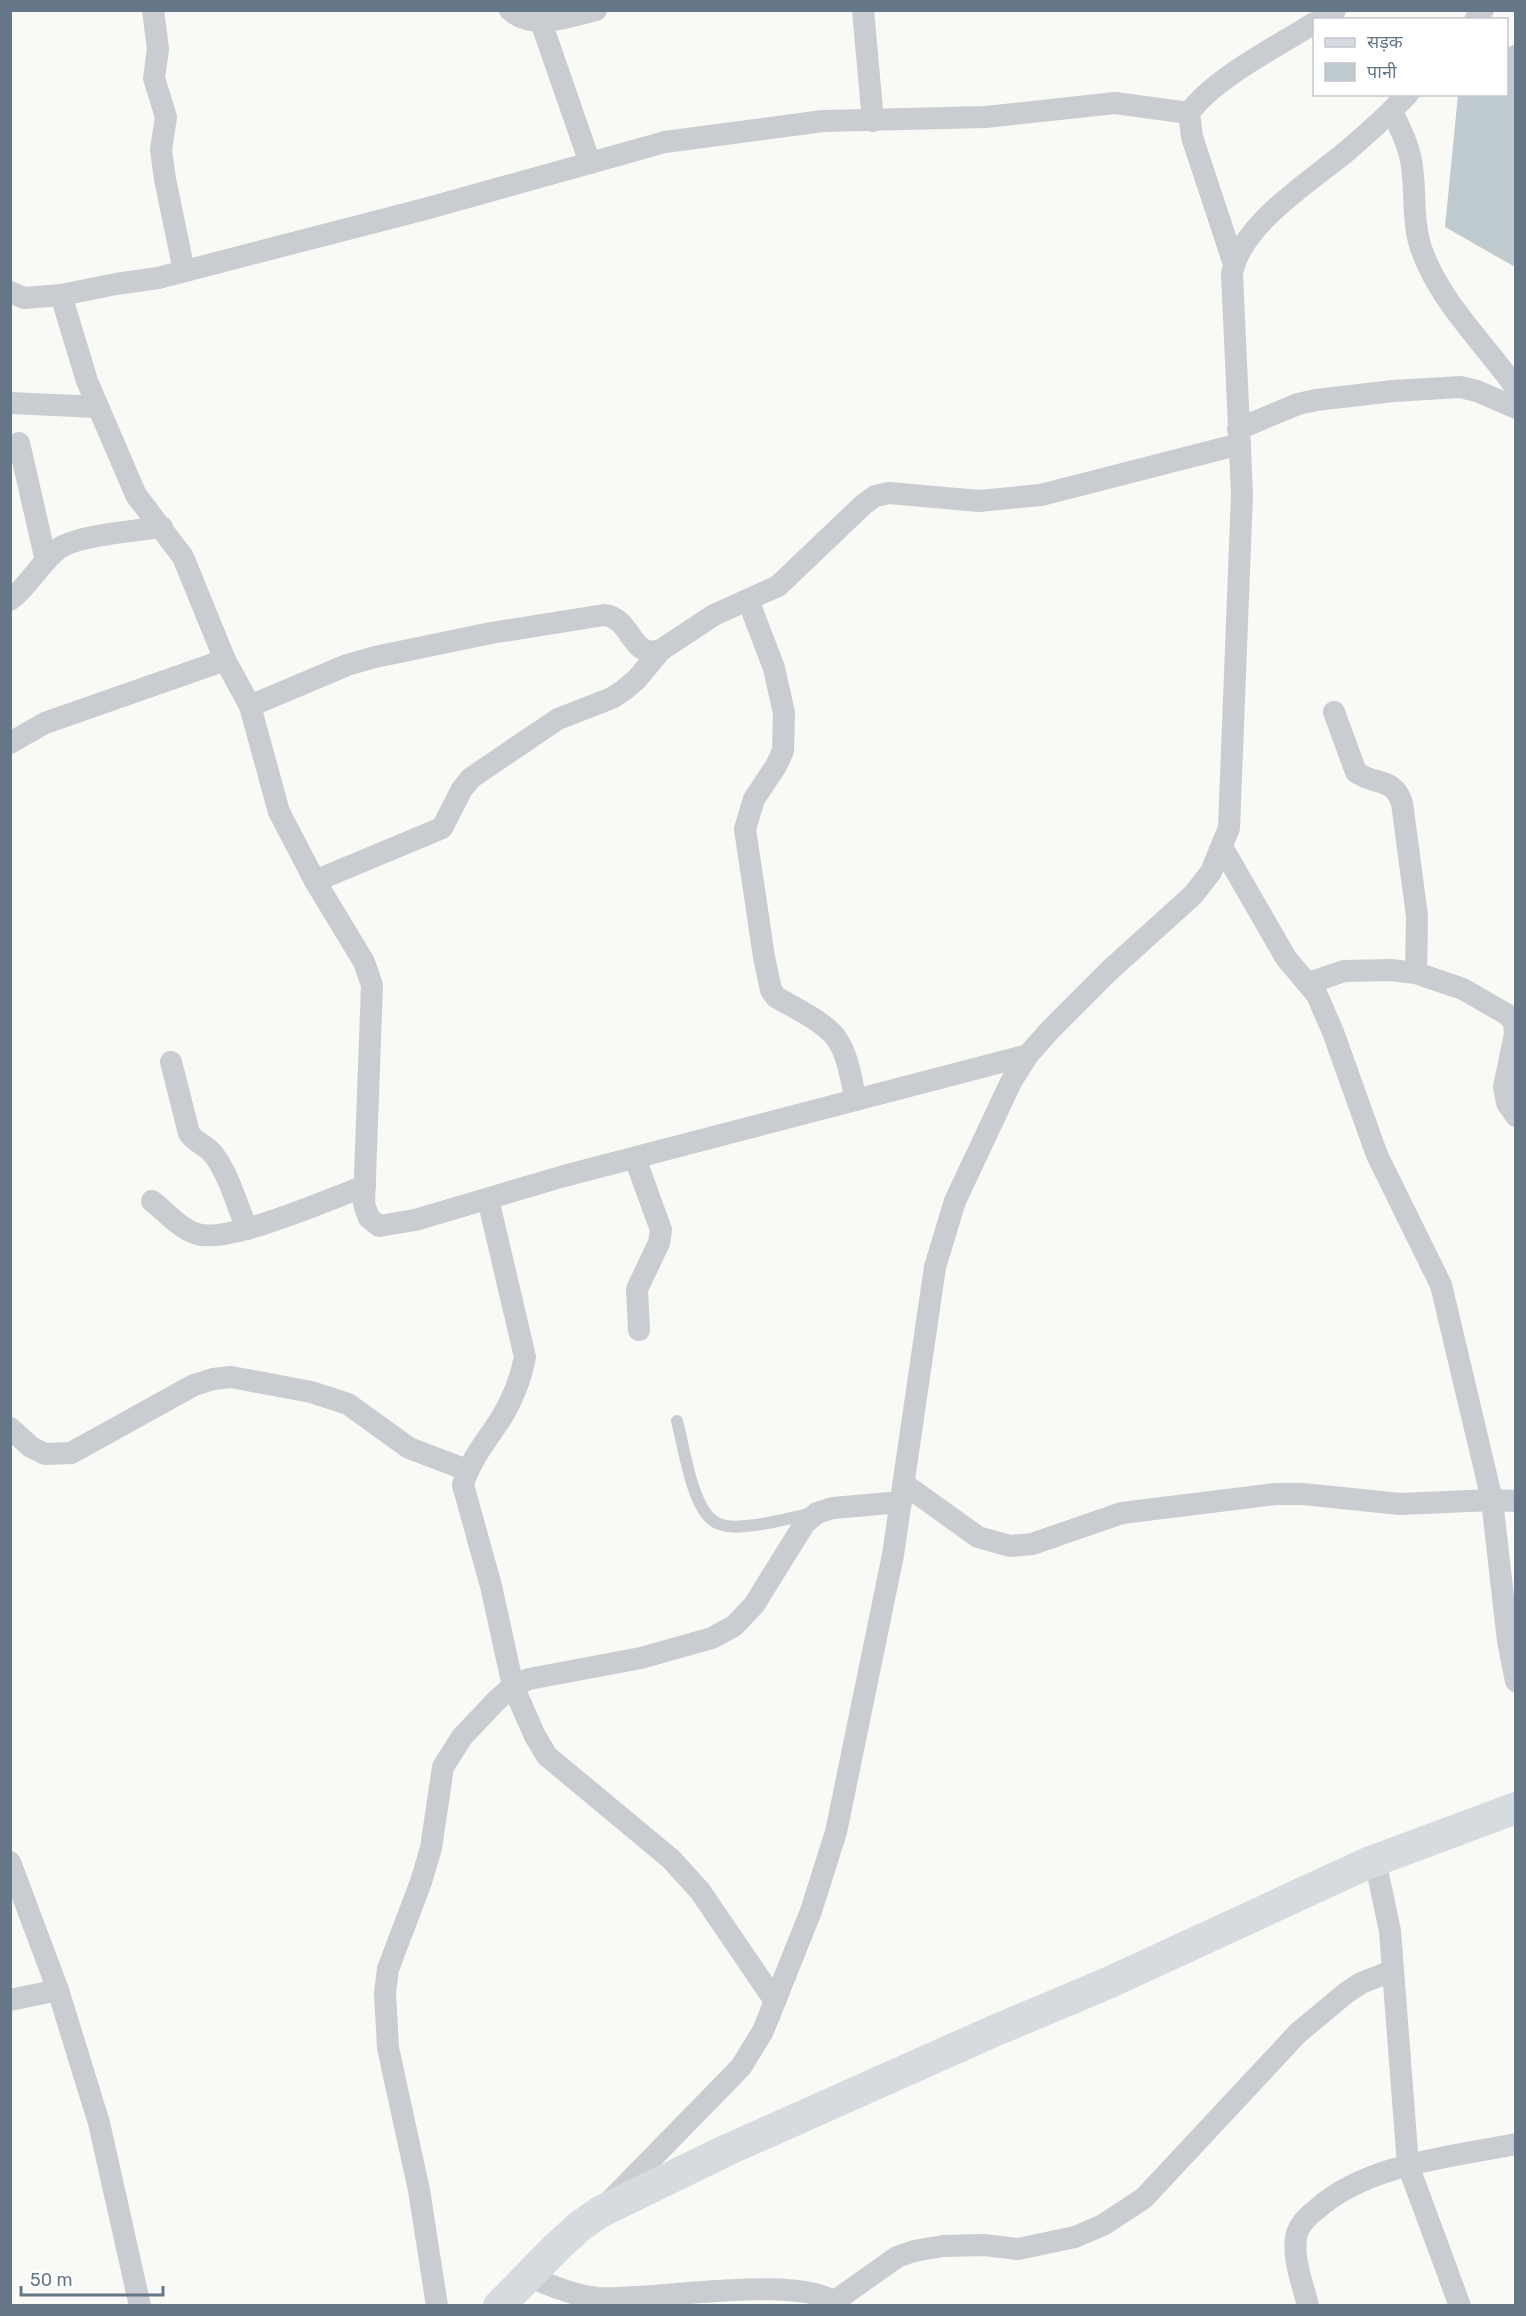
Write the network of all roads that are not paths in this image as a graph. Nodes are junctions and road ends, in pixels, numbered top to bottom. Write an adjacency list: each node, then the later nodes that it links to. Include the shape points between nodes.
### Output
1 (153, 10): 13 (street, via 158,49 154,78 166,117 161,150)
2 (510, 10): 5 (street)
3 (596, 10): 5 (street)
4 (863, 10): 10 (street)
5 (541, 22): 11 (street)
6 (1313, 24): 9 (street, via 1234,73 1197,101)
7 (1406, 96): 8 (street)
8 (1392, 111): 12 (street, via 1254,229); 16 (street, via 1413,167 1414,219 1422,251 1445,295)
9 (1189, 113): 10 (street, via 1115,103 986,117); 12 (street, via 1192,136)
10 (873, 121): 11 (street, via 823,121 665,142)
11 (590, 163): 13 (street)
12 (1234, 264): 20 (street)
13 (184, 271): 15 (street)
14 (10, 292): 15 (street, via 24,298)
15 (61, 295): 18 (street)
16 (1515, 388)
17 (10, 403): 18 (street)
18 (98, 407): 22 (street, via 136,495)
19 (1515, 408): 20 (street, via 1460,387 1394,391 1307,402)
20 (1239, 437): 25 (street, via 1041,495 979,501 920,494 875,496 778,586); 31 (street, via 1242,494 1228,828)
21 (19, 443): 23 (street)
22 (162, 527): 23 (street, via 72,542); 27 (street, via 183,557)
23 (46, 561): 24 (street, via 24,590)
24 (10, 600)
25 (748, 600): 26 (street, via 701,622); 37 (street, via 774,668 785,727 783,751 754,799 745,829 771,990 838,1040)
26 (661, 650): 28 (street, via 643,651 621,622 604,615 375,657); 32 (street, via 637,679 618,694 558,719 471,778 442,828)
27 (225, 660): 28 (street); 30 (street, via 45,723)
28 (250, 705): 32 (street, via 279,812)
29 (1334, 712): 33 (street, via 1356,772 1391,785 1402,803 1417,916)
30 (10, 743)
31 (1222, 847): 34 (street, via 1286,958); 35 (street, via 1211,872 1193,895 1110,970)
32 (315, 881): 40 (street, via 364,962 372,985)
33 (1416, 973): 34 (street, via 1344,971); 38 (street, via 1463,989 1514,1022 1504,1087)
34 (1309, 983): 49 (street, via 1333,1032 1377,1155 1441,1285)
35 (1028, 1055): 37 (street); 48 (street, via 1011,1082 955,1201 935,1267)
36 (171, 1062): 43 (street, via 189,1133 214,1155 222,1168)
37 (856, 1100): 39 (street)
38 (1515, 1116)
39 (635, 1158): 41 (street); 44 (street, via 661,1230 659,1244 637,1289)
40 (365, 1186): 41 (street, via 364,1204 369,1218 379,1226); 43 (street)
41 (488, 1199): 47 (street, via 525,1358 513,1398)
42 (152, 1201): 43 (street, via 199,1235)
43 (248, 1229)
44 (639, 1330)
45 (677, 1421): 51 (lane, via 702,1509 717,1524 747,1526)
46 (10, 1428): 47 (street, via 45,1454 71,1453 194,1385 231,1377 311,1392 348,1404 409,1448)
47 (467, 1470): 53 (street, via 463,1485 466,1502 491,1586)
48 (902, 1493): 49 (street, via 978,1537 1010,1546 1032,1544 1122,1513 1275,1494 1400,1503); 51 (street); 60 (street, via 893,1555 836,1832 811,1911)
49 (1492, 1500): 50 (street); 52 (street)
50 (1515, 1502)
51 (817, 1513): 53 (street, via 805,1523 754,1605 734,1626 712,1638 641,1658 530,1678)
52 (1515, 1681)
53 (513, 1686): 60 (street, via 547,1756 671,1859 700,1891); 67 (street, via 462,1737 443,1767 422,1882 387,1969 388,2048 419,2190)
54 (1515, 1808): 55 (street)
55 (1375, 1860): 57 (street, via 1390,1931); 63 (street, via 1108,1983 727,2150)
56 (10, 1862): 58 (street)
57 (1392, 1971): 62 (street); 65 (street, via 1361,1983 1298,2033 1144,2198 1103,2225 1076,2236 1018,2249 943,2246 914,2251 897,2257)
58 (58, 1990): 59 (street); 66 (street, via 99,2123)
59 (10, 2000)
60 (775, 2001): 63 (street, via 763,2031 741,2067)
61 (1515, 2144): 62 (street)
62 (1408, 2165): 68 (street, via 1329,2197 1299,2227 1295,2250); 69 (street)
63 (600, 2212): 64 (street, via 580,2226)
64 (513, 2295): 65 (street, via 572,2294 599,2298 747,2289 816,2292)
65 (837, 2303)
66 (140, 2306)
67 (437, 2306)
68 (1308, 2306)
69 (1460, 2306)

